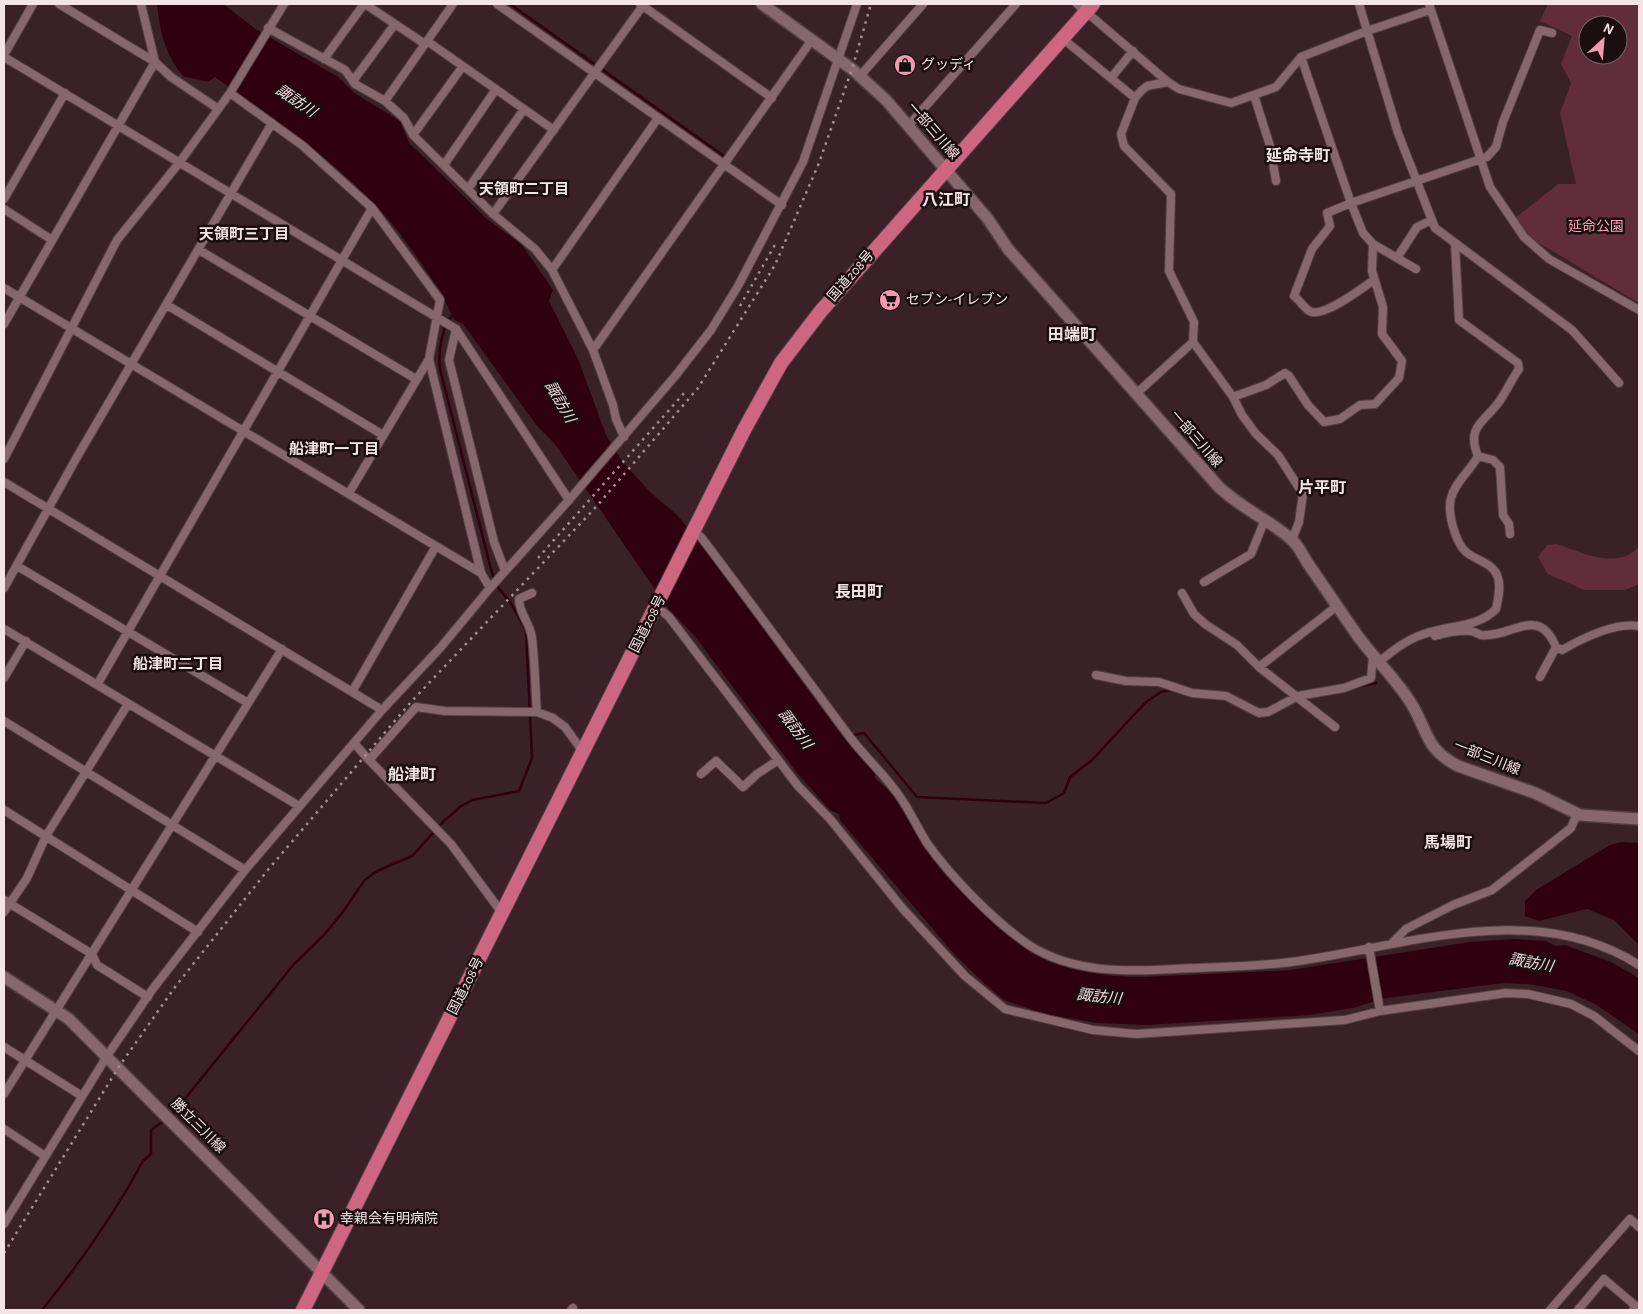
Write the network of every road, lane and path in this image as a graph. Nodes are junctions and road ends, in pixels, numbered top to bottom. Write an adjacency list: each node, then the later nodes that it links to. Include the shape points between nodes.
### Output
1 (33, 4): 24 (street)
2 (59, 4): 28 (street)
3 (141, 4): 28 (street)
4 (284, 4): 17 (street)
5 (364, 4): 16 (street); 26 (street)
6 (453, 4): 22 (street)
7 (497, 4): 30 (street)
8 (642, 4): 30 (street); 39 (street)
9 (762, 4): 21 (main road, 一部三川線)
10 (857, 4): 27 (street)
11 (924, 4): 31 (street)
12 (1016, 4): 47 (street)
13 (1359, 4): 18 (street)
14 (1085, 6): 20 (highway, 国道208号); 23 (street)
15 (1429, 7): 18 (street); 50 (street)
16 (395, 24): 22 (street); 33 (street)
17 (267, 30): 26 (street); 36 (street)
18 (1367, 31): 25 (street); 55 (street, via 1398,133)
19 (1552, 33): 50 (street, via 1540,30 1496,147 1487,157)
20 (1062, 38): 32 (street); 54 (highway, 国道208号)
21 (811, 40): 27 (main road, 一部三川線); 39 (street)
22 (426, 43): 29 (street); 41 (street)
23 (1133, 52): 32 (street); 34 (street)
24 (4, 56): 37 (street)
25 (1301, 57): 38 (street, via 1276,87); 60 (street)
26 (324, 59): 33 (street, via 345,70)
27 (838, 60): 31 (main road, 一部三川線); 61 (street, via 803,162)
28 (155, 62): 42 (street, via 170,77); 46 (street)
29 (463, 66): 35 (street); 49 (street)
30 (594, 72): 44 (street); 48 (street)
31 (860, 76): 47 (main road, 一部三川線)
32 (1111, 78): 40 (street)
33 (354, 82): 41 (street)
34 (1168, 82): 38 (street, via 1179,89 1231,103); 40 (street, via 1147,86)
35 (496, 89): 43 (street); 52 (street)
36 (230, 92): 42 (street); 45 (street)
37 (65, 93): 46 (street); 59 (street)
38 (1254, 95): 56 (street, via 1270,146)
39 (772, 98): 53 (street)
40 (1135, 98): 84 (street, via 1125,120 1122,140 1124,146 1171,194 1169,271 1194,322)
41 (385, 101): 49 (street, via 404,118)
42 (218, 108): 51 (street)
43 (524, 109): 48 (street); 57 (street)
44 (658, 118): 53 (street); 73 (street)
45 (272, 123): 58 (street); 62 (street)
46 (118, 125): 51 (street); 66 (street)
47 (909, 125): 54 (main road, 一部三川線)
48 (554, 130): 64 (street)
49 (414, 135): 52 (street)
50 (1480, 158): 55 (street); 78 (street, via 1490,187 1524,237 1549,259)
51 (179, 163): 58 (street); 82 (street, via 116,240)
52 (444, 165): 57 (street)
53 (724, 165): 61 (street); 85 (street)
54 (946, 169): 91 (main road, 一部三川線, via 988,219 1008,249); 103 (highway, 国道208号, via 827,304 781,363)
55 (1417, 180): 60 (street); 65 (street)
56 (1276, 181)
57 (468, 189): 64 (street)
58 (232, 194): 69 (street); 71 (street)
59 (4, 199)
60 (1351, 203): 68 (street, via 1363,233); 74 (street, via 1326,213 1330,226 1312,249 1294,296 1308,311 1317,313)
61 (782, 205): 95 (street, via 712,330)
62 (372, 208): 71 (street); 80 (street, via 440,300)
63 (4, 209): 66 (street)
64 (493, 214): 73 (street, via 535,249)
65 (1432, 220): 67 (street, via 1435,228); 70 (street, via 1417,227)
66 (52, 240): 76 (street)
67 (1455, 243): 90 (street, via 1572,330); 96 (street, via 1459,320 1518,363 1519,369 1474,434)
68 (1373, 244): 70 (street); 74 (street)
69 (199, 250): 77 (street); 79 (street)
70 (1396, 258): 72 (street)
71 (342, 261): 79 (street); 80 (street)
72 (1416, 269)
73 (552, 270): 85 (street)
74 (1374, 280): 92 (street, via 1383,307 1382,334 1402,361 1399,378 1375,404 1360,406 1340,419 1324,422 1285,373 1266,385)
75 (4, 288): 76 (street)
76 (20, 298): 81 (street); 82 (street)
77 (167, 305): 87 (street); 88 (street)
78 (1639, 310)
79 (311, 316): 88 (street); 89 (street)
80 (436, 317): 83 (street); 86 (street)
81 (4, 324)
82 (69, 328): 87 (street); 97 (street)
83 (456, 329): 100 (street); 108 (street, via 449,360 494,542)
84 (1193, 342): 91 (street); 92 (street)
85 (593, 350): 95 (street)
86 (429, 359): 89 (street); 109 (street)
87 (133, 364): 93 (street); 101 (street)
88 (279, 372): 93 (street); 94 (street)
89 (416, 379): 94 (street)
90 (1619, 383)
91 (1137, 393): 102 (main road, 一部三川線, via 1225,493)
92 (1233, 397): 105 (street, via 1242,415 1278,455 1303,494 1299,522)
93 (245, 430): 99 (street); 110 (street)
94 (383, 435): 99 (street)
95 (624, 437): 100 (street)
96 (1478, 456): 104 (street, via 1493,460 1500,467 1503,515 1509,524); 121 (street, via 1450,499 1451,514 1464,551 1488,564 1498,578 1500,592 1496,609 1480,621)
97 (4, 459)
98 (4, 482): 101 (street)
99 (349, 493): 106 (street)
100 (569, 500): 108 (street)
101 (49, 510): 107 (street); 110 (street)
102 (1264, 522): 105 (main road, 一部三川線); 111 (street, via 1251,554)
103 (693, 534): 116 (highway, 国道208号); 159 (street, via 701,537 852,740 898,794 940,859 986,909 1032,947 1104,970 1131,971 1288,963)
104 (1510, 534)
105 (1292, 540): 117 (main road, 一部三川線)
106 (436, 546): 109 (street); 131 (street)
107 (16, 566): 112 (street); 120 (street)
108 (505, 571): 113 (street)
109 (481, 573): 113 (street)
110 (160, 577): 120 (street); 124 (street)
111 (1204, 582)
112 (4, 588)
113 (490, 588): 135 (street, via 442,647)
114 (532, 593): 136 (street, via 519,599 519,610 528,621 532,637)
115 (1182, 593): 126 (street, via 1194,614 1237,645)
116 (659, 602): 140 (highway, 国道208号); 143 (street)
117 (1337, 606): 125 (main road, 一部三川線); 126 (street)
118 (1639, 626): 123 (street, via 1616,628 1562,650)
119 (4, 629): 122 (street)
120 (129, 632): 130 (street); 133 (street)
121 (1416, 637): 123 (street, via 1423,639 1462,631 1482,635 1524,625 1545,628); 125 (street)
122 (26, 641): 129 (street); 130 (street)
123 (1556, 647): 128 (street)
124 (282, 649): 131 (street); 133 (street)
125 (1376, 660): 132 (street, via 1371,678 1344,688); 148 (main road, 一部三川線, via 1399,685 1413,706 1428,742 1446,760 1535,793)
126 (1259, 667): 132 (street)
127 (1096, 675): 132 (street, via 1126,681 1159,682 1192,693 1226,696 1259,713 1268,712)
128 (1540, 677)
129 (4, 678)
130 (97, 685): 134 (street)
131 (352, 692): 135 (street)
132 (1298, 696): 138 (street)
133 (248, 703): 141 (street)
134 (128, 704): 141 (street); 144 (street)
135 (382, 710): 139 (street)
136 (537, 712): 140 (street, via 565,727); 142 (street, via 416,708)
137 (4, 721): 144 (street)
138 (1335, 727)
139 (354, 743): 142 (street); 146 (street)
140 (583, 752): 156 (highway, 国道208号)
141 (214, 756): 146 (street); 150 (street)
142 (369, 760): 156 (street, via 451,844)
143 (777, 761): 145 (street, via 743,787 716,761); 165 (street, via 964,976 1005,1010 1094,1030 1136,1034 1344,1020)
144 (87, 772): 150 (street); 151 (street)
145 (701, 774)
146 (299, 806): 152 (street)
147 (4, 810): 151 (street)
148 (1577, 814): 149 (main road, 一部三川線); 158 (street, via 1571,828 1561,837 1532,856 1492,890 1406,929)
149 (1639, 819)
150 (172, 824): 152 (street); 153 (street)
151 (46, 836): 153 (street); 154 (street, via 27,878)
152 (245, 870): 157 (street)
153 (130, 889): 157 (street); 160 (street)
154 (7, 902): 155 (street); 160 (street)
155 (4, 912)
156 (502, 913): 176 (highway, 国道208号)
157 (198, 932): 163 (street)
158 (1392, 943): 159 (street); 161 (street, via 1478,931 1562,934 1598,943)
159 (1369, 947): 165 (street)
160 (92, 954): 163 (street, via 97,965); 164 (street)
161 (1639, 965)
162 (4, 977): 164 (main road, 勝立三川線)
163 (148, 997): 168 (street)
164 (56, 1009): 168 (main road, 勝立三川線); 169 (street)
165 (1380, 1011): 167 (street, via 1506,993 1528,994 1579,1008 1614,1029)
166 (4, 1047): 169 (street)
167 (1639, 1051)
168 (106, 1056): 171 (street); 176 (main road, 勝立三川線)
169 (25, 1060): 170 (street); 171 (street)
170 (4, 1094)
171 (82, 1096): 173 (street)
172 (4, 1129): 173 (street)
173 (46, 1156): 174 (street)
174 (5, 1218)
175 (1639, 1226): 179 (street, via 1630,1219)
176 (322, 1274): 177 (highway, 国道208号); 178 (main road, 勝立三川線)
177 (303, 1310)
178 (359, 1310)
179 (1550, 1310)
180 (1578, 1310): 181 (street, via 1604,1278 1636,1307)
181 (1633, 1310)

